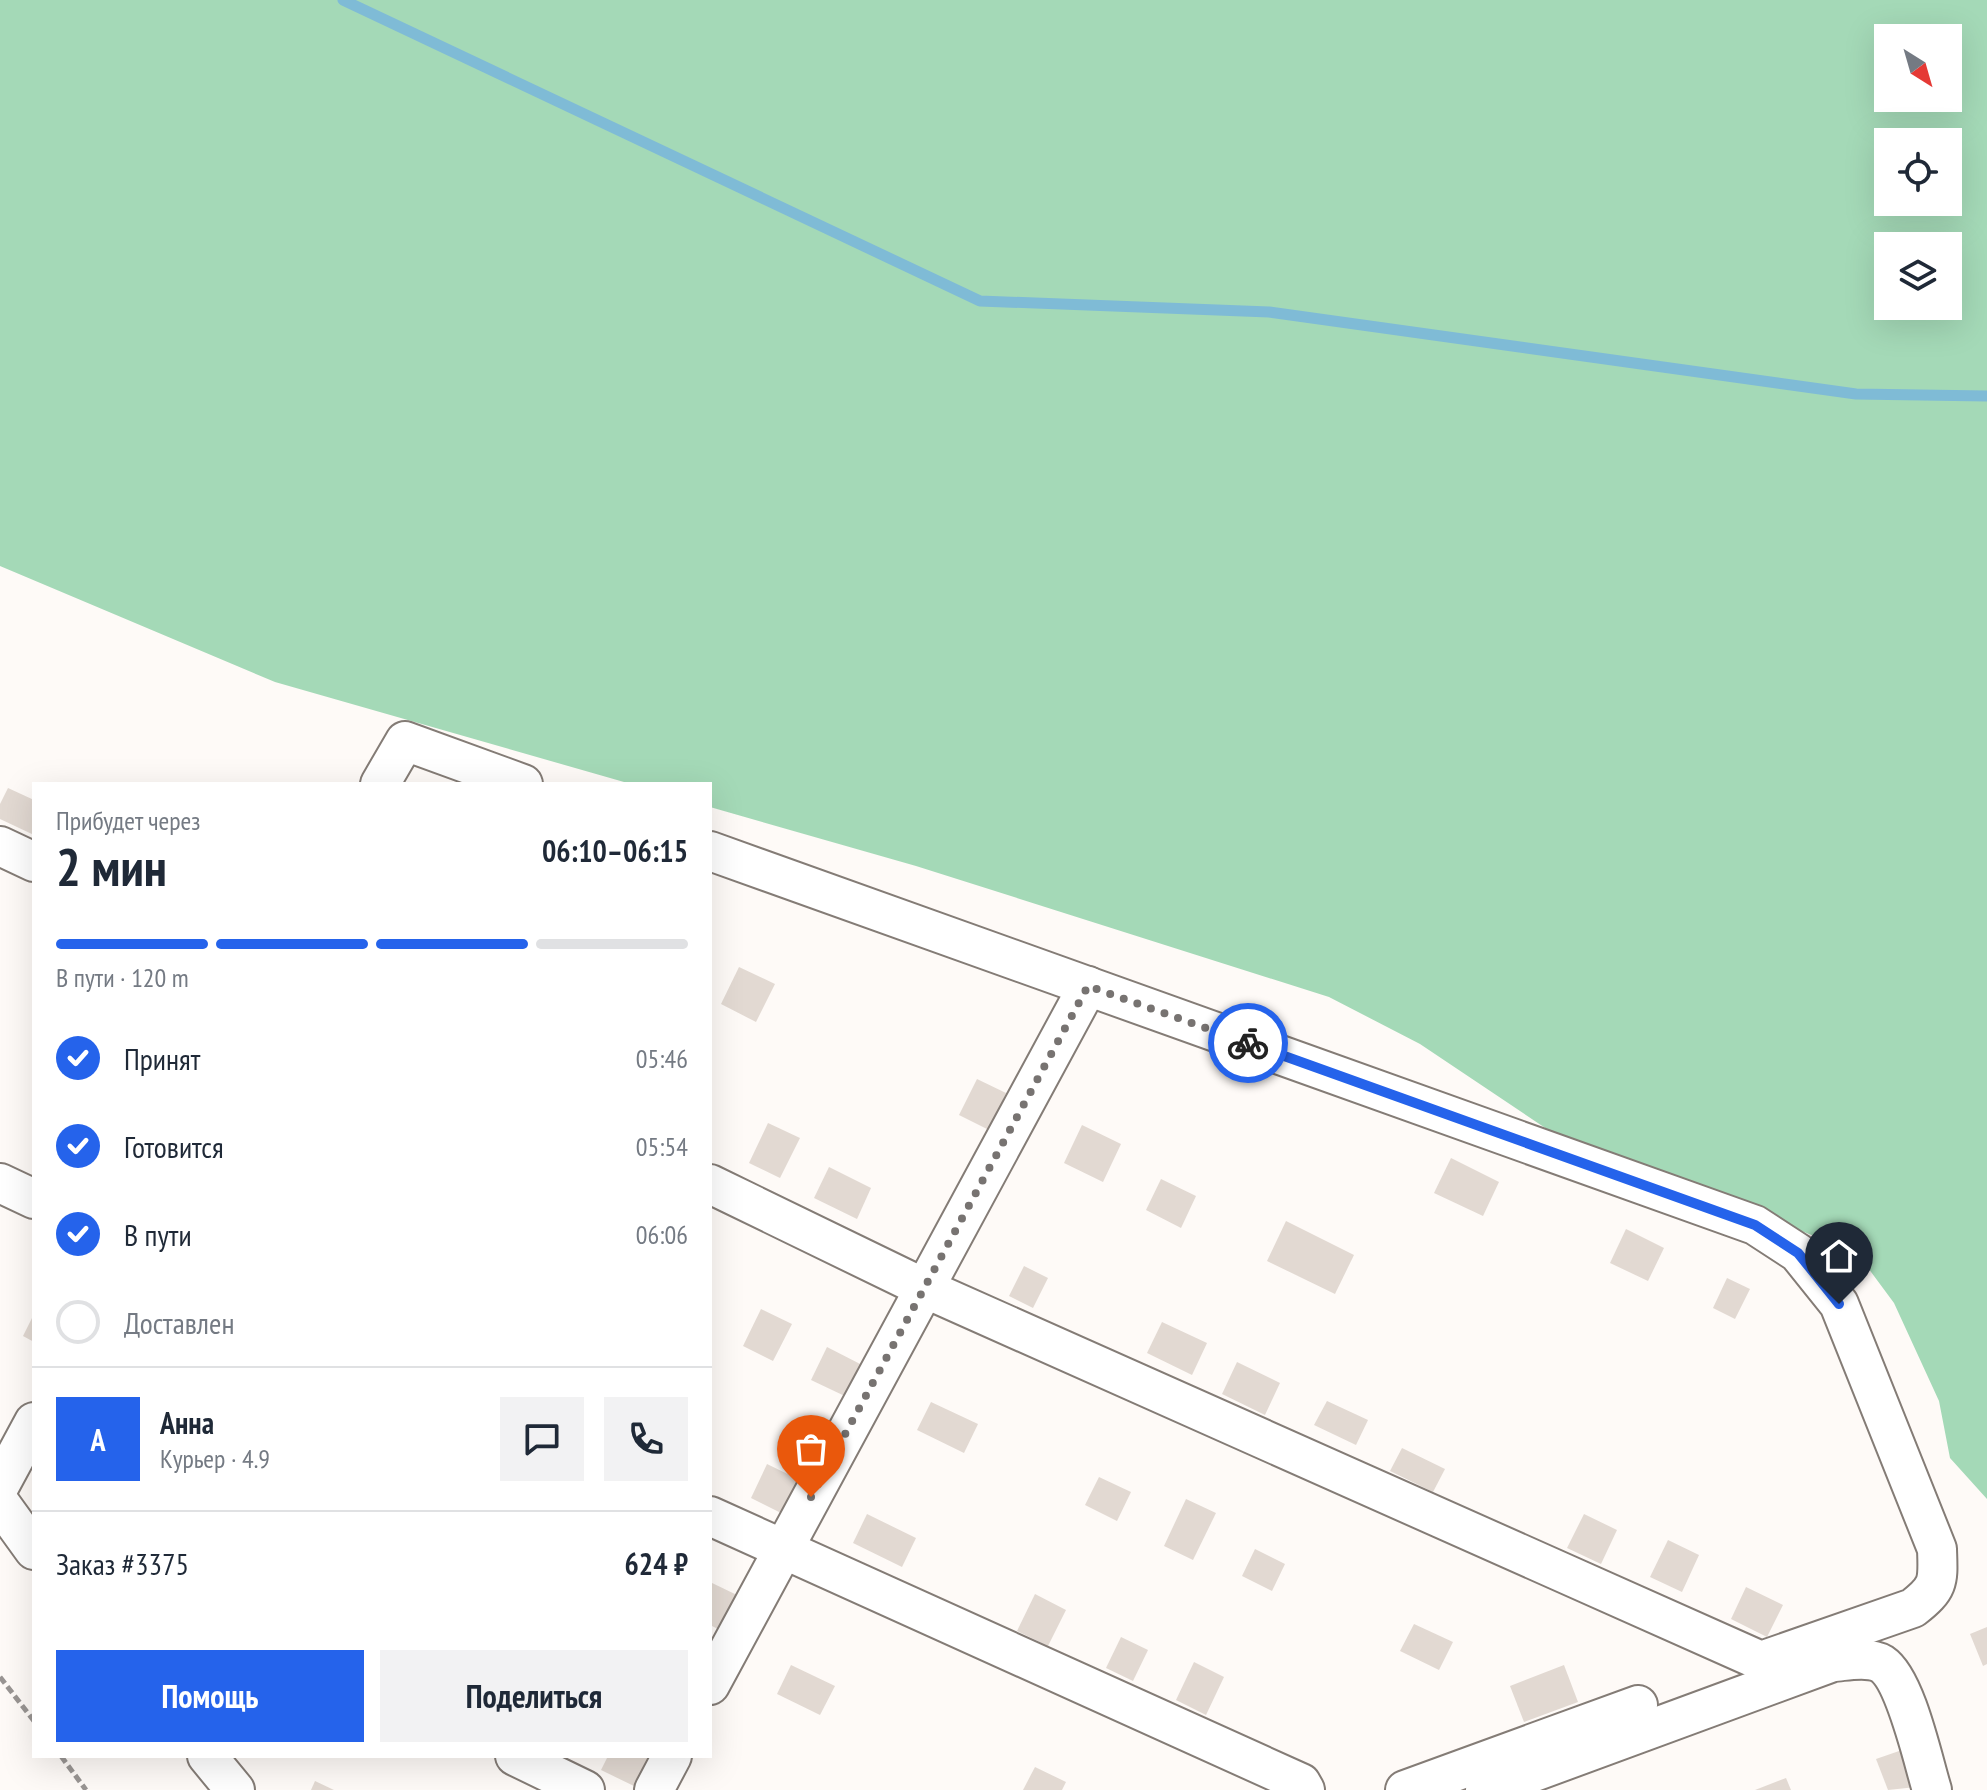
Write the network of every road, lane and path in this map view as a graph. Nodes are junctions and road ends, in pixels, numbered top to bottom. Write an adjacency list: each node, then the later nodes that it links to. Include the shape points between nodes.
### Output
1 (381, 782): 2 (lane, via 405,741)
2 (518, 782)
3 (0, 846): 5 (lane)
4 (712, 852): 6 (lane)
5 (32, 861)
6 (1088, 986): 10 (lane); 17 (lane, via 1755,1225 1798,1253 1839,1304 1937,1549 1938,1580 1933,1592 1913,1608)
7 (0, 1183): 9 (lane)
8 (712, 1185): 10 (lane)
9 (32, 1198)
10 (924, 1288): 16 (lane); 17 (lane)
11 (32, 1426): 12 (lane)
12 (0, 1485)
13 (0, 1503): 15 (lane)
14 (712, 1517): 16 (lane)
15 (32, 1547)
16 (783, 1550): 19 (lane); 29 (lane, via 1301,1783)
17 (1761, 1661): 30 (lane)
18 (0, 1677): 20 (path)
19 (712, 1681)
20 (32, 1718)
21 (62, 1758): 25 (path)
22 (209, 1758): 26 (lane)
23 (519, 1758): 27 (lane)
24 (671, 1758): 28 (lane)
25 (86, 1790)
26 (235, 1790)
27 (585, 1790)
28 (654, 1790)
29 (1305, 1790)
30 (1405, 1790)
31 (1485, 1790): 32 (lane, via 1833,1662 1864,1660 1882,1664 1898,1685)
32 (1932, 1790)

